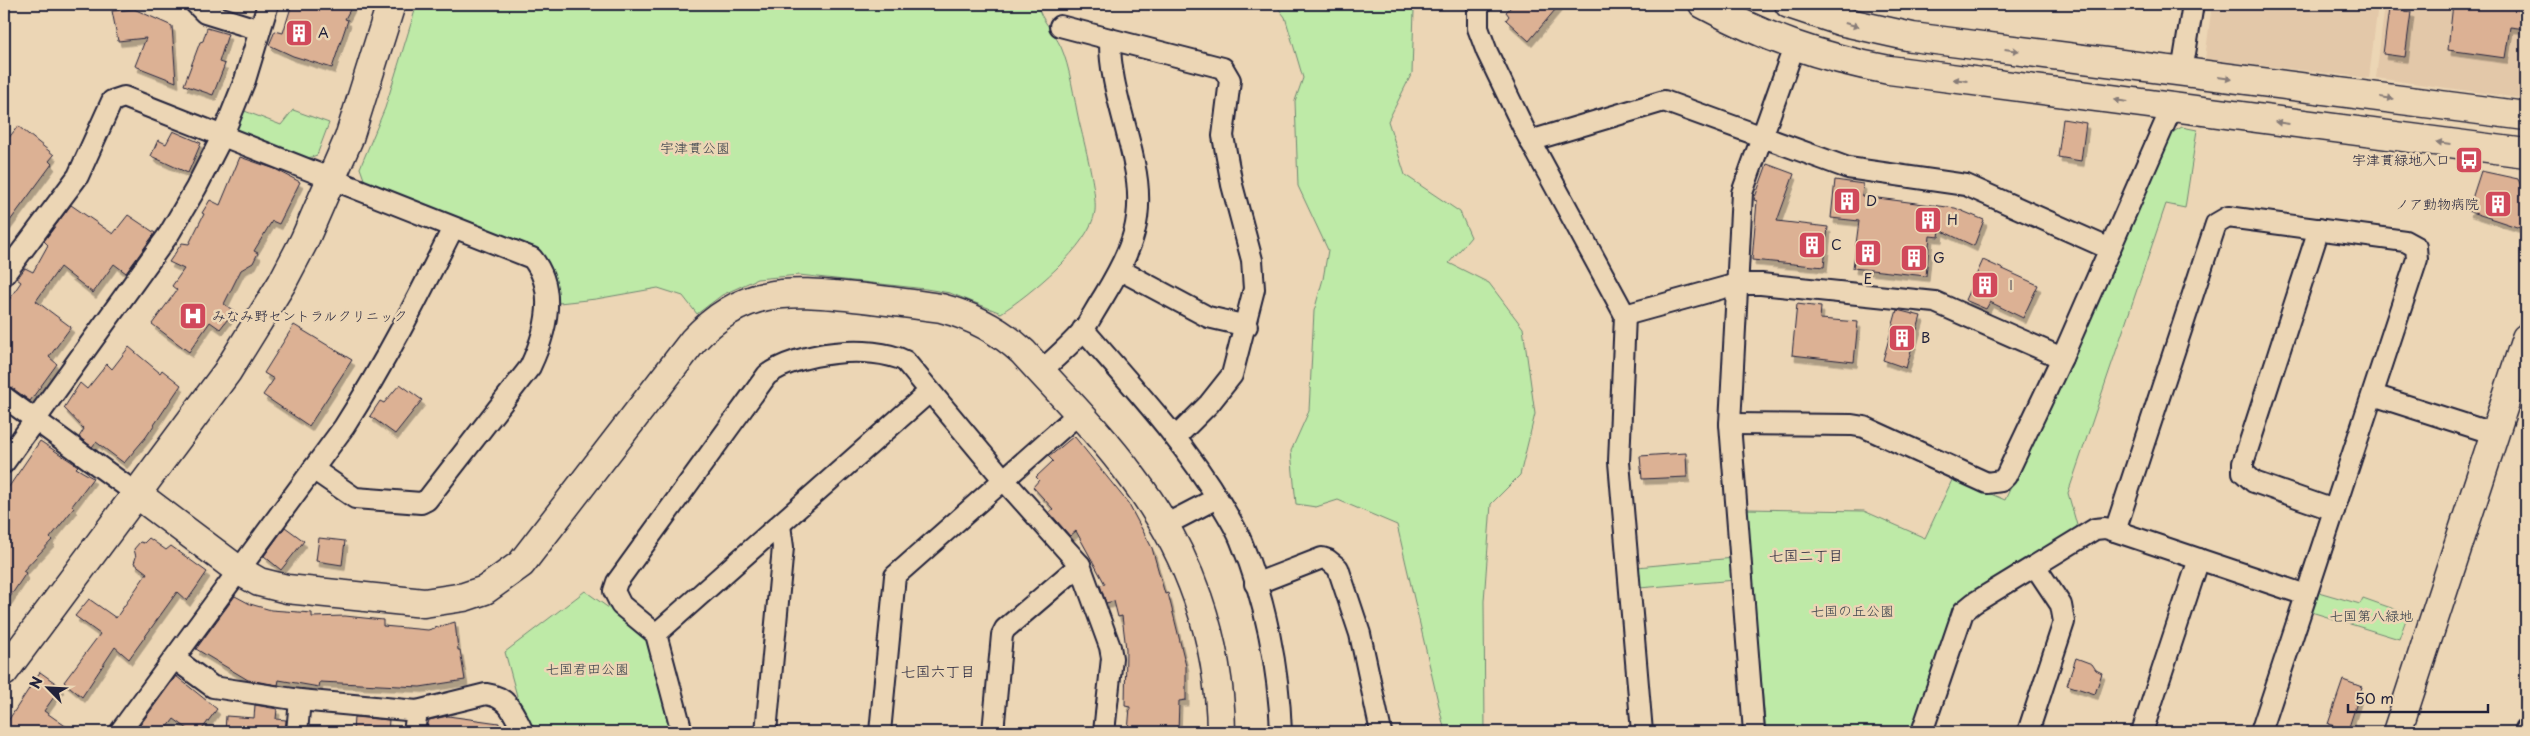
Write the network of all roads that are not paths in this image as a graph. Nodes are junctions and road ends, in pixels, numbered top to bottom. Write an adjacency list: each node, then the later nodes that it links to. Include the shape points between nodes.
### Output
1 (196, 4): 9 (street, via 205,13)
2 (268, 4): 9 (street)
3 (391, 4): 19 (street, via 361,105)
4 (1478, 4): 17 (street, via 1480,35)
5 (1703, 4): 11 (street)
6 (2193, 4): 12 (street)
7 (1802, 6): 12 (street, one-way to 12, via 1876,31)
8 (1060, 26): 10 (street)
9 (260, 30): 15 (street)
10 (1110, 39): 23 (street, via 1138,192 1134,240); 27 (street, via 1223,68 1229,75 1223,136 1252,260 1254,289)
11 (1794, 47): 13 (street, one-way to 11, via 1889,70); 16 (street)
12 (2182, 72): 14 (street, one-way to 14)
13 (2172, 107): 18 (street, one-way to 13); 22 (street)
14 (2526, 116)
15 (222, 137): 19 (street); 24 (street, via 130,98 112,101 78,176); 36 (street, via 169,234)
16 (1762, 137): 17 (street, via 1664,101); 22 (street, via 1848,168 1966,185); 25 (street, via 1742,193)
17 (1530, 140): 26 (street)
18 (2526, 153)
19 (332, 179): 20 (street); 43 (street, via 304,241 256,327)
20 (453, 228): 41 (street, via 374,380); 41 (street, via 532,258 539,267 548,312 530,367 433,494 420,503 354,498)
21 (2319, 229): 33 (street, via 2405,241 2413,244 2418,252); 45 (street, via 2243,463 2243,472 2254,482); 48 (street, via 2228,217 2216,224)
22 (2110, 249): 30 (street)
23 (1120, 270): 27 (street, via 1208,317); 28 (street)
24 (4, 275)
25 (1737, 284): 26 (street); 30 (street, via 1935,302); 37 (street)
26 (1625, 314): 73 (street, via 1619,462)
27 (1247, 326): 39 (street, via 1232,375)
28 (1083, 330): 31 (street); 39 (street)
29 (2526, 338): 38 (street)
30 (2062, 358): 37 (street, via 2001,482 1987,483 1852,425)
31 (1040, 372): 35 (street); 52 (street, via 1009,340 950,310 805,291 760,297 726,312 704,328 521,564 485,590 424,603 287,589 259,582)
32 (929, 392): 42 (street); 46 (street); 55 (street, via 904,361 891,354 822,353 766,375 616,582 614,590 621,605)
33 (2372, 395): 38 (street); 45 (street)
34 (4, 397): 36 (street)
35 (1078, 414): 42 (street); 47 (street, via 1133,477)
36 (36, 420): 40 (street); 43 (street)
37 (1730, 424): 74 (street)
38 (2495, 434): 79 (street)
39 (1176, 437): 44 (street)
40 (4, 463)
41 (312, 469): 52 (street)
42 (1004, 480): 50 (street); 67 (street, via 895,576)
43 (137, 494): 52 (street); 57 (street)
44 (1217, 498): 47 (street); 53 (street, via 1241,540)
45 (2334, 510): 54 (street)
46 (780, 525): 55 (street); 66 (street, via 783,547)
47 (1165, 525): 70 (street, via 1187,569 1209,635 1218,679)
48 (2115, 531): 49 (street); 51 (street, via 2095,529)
49 (2199, 559): 54 (street); 77 (street)
50 (1080, 565): 68 (street, via 1005,629); 69 (street, via 1111,653)
51 (2035, 566): 75 (street, via 1963,612); 76 (street, via 2061,605 2064,622)
52 (238, 570): 56 (street)
53 (1255, 584): 71 (street, via 1274,659); 72 (street, via 1322,558 1338,568 1360,634)
54 (2306, 595): 78 (street)
55 (656, 634): 65 (street)
56 (175, 659): 58 (street, via 213,687); 61 (street)
57 (4, 672)
58 (300, 700): 59 (street); 62 (street)
59 (417, 711): 63 (street); 64 (street, via 486,694 496,695 509,705)
60 (2526, 729): 80 (street)
61 (120, 732)
62 (297, 732)
63 (414, 732)
64 (523, 732)
65 (682, 732)
66 (766, 732)
67 (880, 732)
68 (993, 732)
69 (1104, 732)
70 (1221, 732)
71 (1281, 732)
72 (1381, 732)
73 (1642, 732)
74 (1754, 732)
75 (1922, 732)
76 (2028, 732)
77 (2142, 732)
78 (2261, 732)
79 (2397, 732)
80 (2525, 732)

